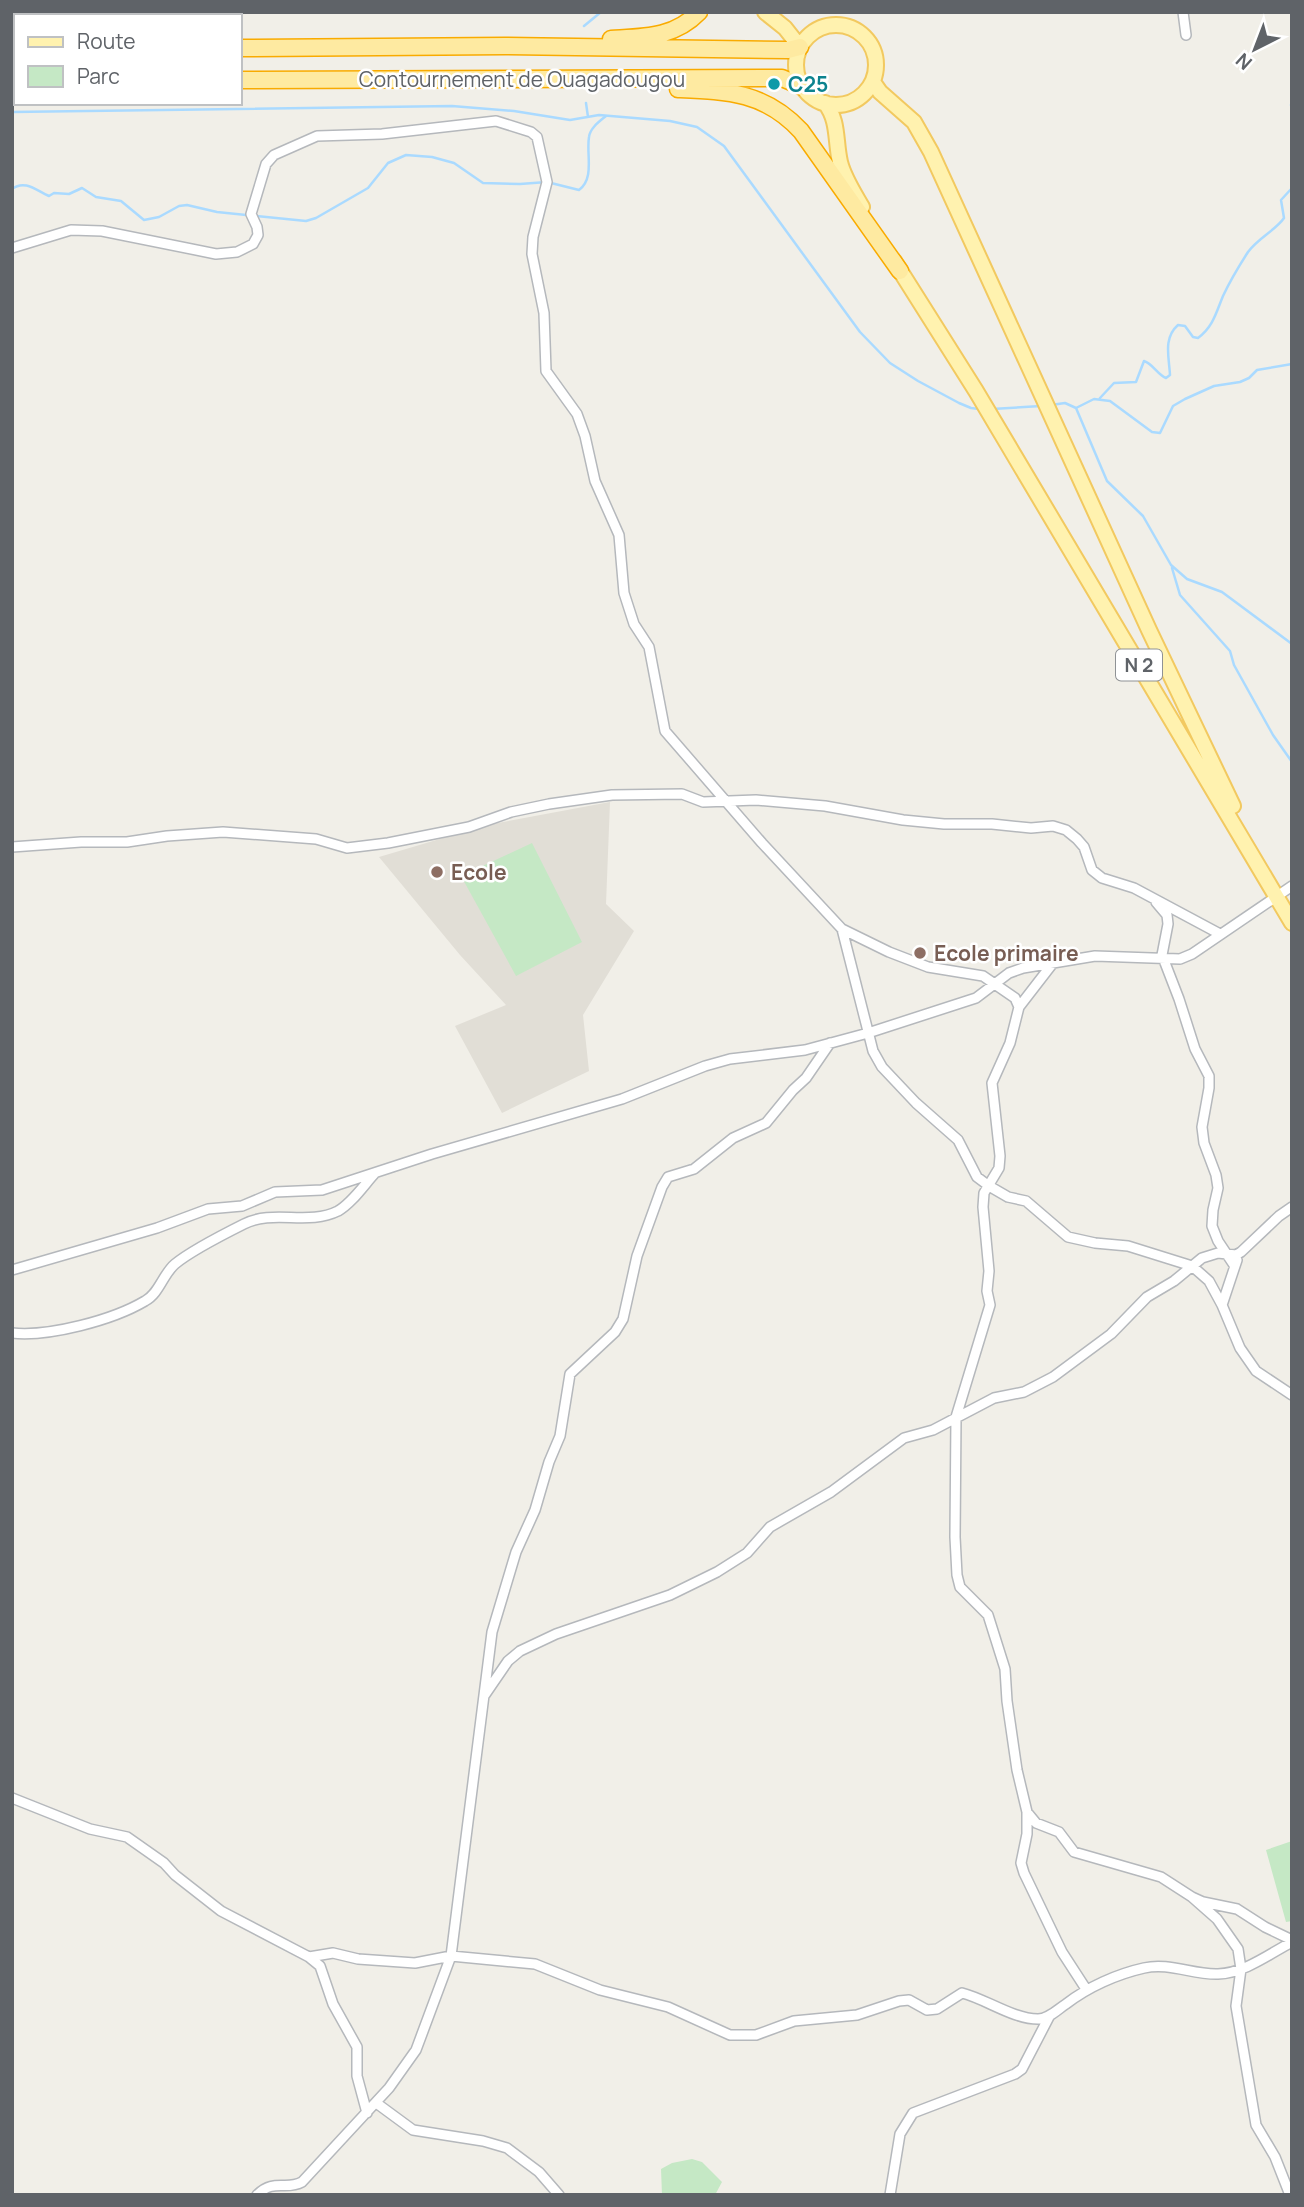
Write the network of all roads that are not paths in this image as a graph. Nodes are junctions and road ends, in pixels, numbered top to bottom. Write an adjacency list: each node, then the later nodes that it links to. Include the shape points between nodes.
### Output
1 (699, 12): 7 (highway, via 684,26 663,35)
2 (765, 12): 8 (main road)
3 (842, 12): 5 (main road)
4 (1183, 12): 6 (street)
5 (852, 27): 8 (main road, via 824,26); 12 (main road, via 872,45 876,57)
6 (1185, 35)
7 (505, 46): 8 (highway); 9 (highway)
8 (800, 47): 13 (main road, via 796,69)
9 (242, 48)
10 (242, 80): 11 (highway, Contournement de Ouagadougou)
11 (505, 80): 13 (highway, Contournement de Ouagadougou, via 782,78); 16 (highway, via 715,91 755,98 789,118 801,131)
12 (873, 82): 14 (main road, via 856,100 844,105); 20 (main road, N 2, via 922,135)
13 (803, 87): 14 (main road, Contournement de Ouagadougou)
14 (825, 103): 16 (main road, N 2, via 836,125 846,178)
15 (12, 248): 17 (street, via 71,230 92,230 216,254 237,252 253,244 258,235 251,214 265,164 317,136 496,121 531,132 537,137 547,182 532,254 544,313 546,370 577,414 595,481 619,535 624,593 634,624 649,647 666,731)
16 (900, 271): 20 (main road, N 2)
17 (725, 801): 18 (street, via 703,802 674,793 612,795 549,804 468,827 347,848 316,839 223,832); 21 (street, via 825,806 944,824 1053,826 1077,839 1092,870 1102,878); 23 (street)
18 (12, 847)
19 (1292, 886): 20 (street)
20 (1276, 896): 22 (main road, N 2); 24 (street)
21 (1153, 898): 24 (street); 25 (street, via 1167,915)
22 (1292, 923)
23 (842, 929): 27 (street, via 928,967 983,976); 29 (street)
24 (1220, 934): 25 (street, via 1192,954)
25 (1163, 959): 26 (street, via 1107,955); 35 (street, via 1209,1076 1202,1127 1218,1188 1212,1226)
26 (1053, 963): 27 (street, via 1016,971); 28 (street)
27 (996, 983): 28 (street, via 1016,998); 29 (street, via 976,998)
28 (1019, 1007): 32 (street, via 1010,1043 992,1083 1000,1156)
29 (868, 1033): 30 (street); 32 (street, via 882,1068 958,1140 977,1177)
30 (830, 1043): 31 (street, via 705,1066 622,1099); 43 (street, via 766,1123 733,1139 694,1169 668,1177 662,1187 637,1256 623,1319 570,1374 560,1436 536,1510 516,1552 492,1632)
31 (377, 1172): 38 (street, via 322,1190 275,1192 242,1206 208,1209); 40 (street, via 340,1210 328,1215 247,1222 176,1264 146,1301 73,1329)
32 (989, 1186): 37 (street, via 1026,1201 1068,1237 1128,1246); 42 (street, via 983,1207 990,1305)
33 (1292, 1207): 34 (street)
34 (1241, 1252): 35 (street); 36 (street)
35 (1226, 1254): 36 (street); 37 (street, via 1202,1258)
36 (1234, 1265): 39 (street)
37 (1192, 1266): 39 (street, via 1209,1281); 42 (street, via 1147,1297 1111,1334 1053,1377)
38 (12, 1270)
39 (1222, 1306): 41 (street, via 1240,1348 1256,1371)
40 (12, 1333)
41 (1292, 1395)
42 (957, 1416): 43 (street, via 933,1430 904,1438 831,1492 770,1527 747,1553 717,1572 670,1595 520,1651); 45 (street, via 957,1575 960,1587 988,1615 1005,1670)
43 (484, 1696): 49 (street)
44 (12, 1798): 48 (street, via 90,1829 127,1837 221,1911)
45 (1027, 1812): 46 (street, via 1036,1823 1059,1832 1074,1852 1161,1877); 51 (street, via 1024,1873 1062,1952)
46 (1192, 1898): 47 (street, via 1237,1909); 50 (street, via 1217,1919 1238,1949)
47 (1292, 1941): 50 (street)
48 (309, 1956): 49 (street, via 333,1953 415,1962); 54 (street, via 320,1966 333,2004 357,2047 357,2076)
49 (451, 1956): 52 (street, via 536,1964 600,1990 668,2007 738,2036 756,2035 794,2021 857,2015 899,2001 909,2000 927,2010 962,1993 1032,2018); 53 (street, via 416,2050)
50 (1241, 1969): 51 (street, via 1216,1974 1163,1966 1144,1968); 58 (street, via 1236,2006 1256,2125)
51 (1086, 1989): 52 (street)
52 (1049, 2017): 57 (street, via 1015,2074 913,2113 900,2134)
53 (374, 2104): 54 (street); 56 (street, via 413,2130 507,2148 539,2172)
54 (367, 2113): 55 (street, via 302,2182 268,2185)
55 (257, 2195)
56 (559, 2195)
57 (890, 2195)
58 (1290, 2195)

